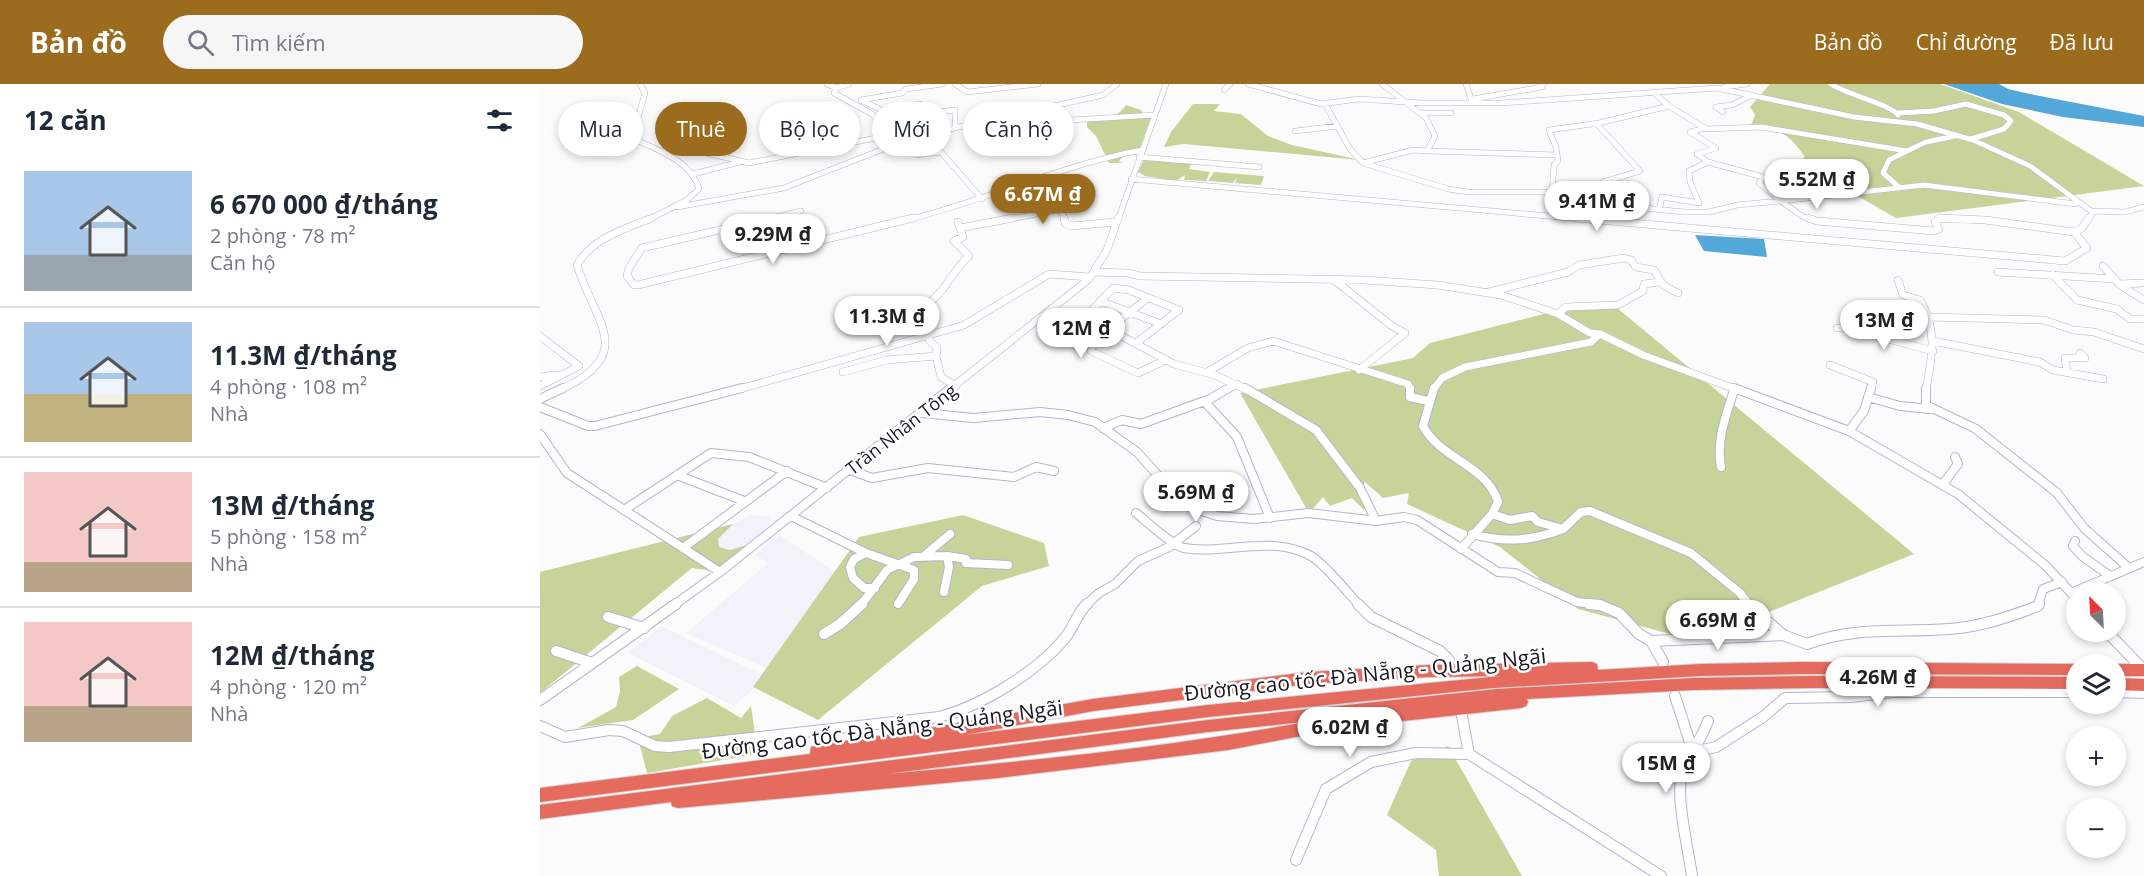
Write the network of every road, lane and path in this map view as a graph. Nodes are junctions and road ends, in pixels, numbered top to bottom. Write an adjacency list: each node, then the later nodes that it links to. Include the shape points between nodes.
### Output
1 (640, 84): 45 (street, via 645,93 633,136)
2 (827, 84): 17 (street)
3 (849, 84): 17 (street)
4 (943, 84): 36 (street, via 861,100 885,112 920,104 930,113 955,110)
5 (955, 84): 6 (street, via 967,92)
6 (1035, 84)
7 (1117, 84): 36 (street, via 1103,95)
8 (1166, 84): 33 (street, Trần Nhân Tông)
9 (1230, 84): 20 (street)
10 (1248, 84): 26 (street)
11 (1382, 84): 25 (street)
12 (1466, 84): 23 (street)
13 (1543, 84): 19 (street)
14 (1701, 84): 18 (street)
15 (1748, 84): 18 (street)
16 (1831, 84): 29 (street)
17 (836, 88): 32 (street, via 834,93)
18 (1714, 88): 21 (street); 22 (street)
19 (1532, 89): 23 (street); 24 (street)
20 (1224, 90)
21 (1653, 92): 24 (street); 27 (street)
22 (1750, 96): 28 (street, via 1716,107); 34 (street)
23 (1472, 101): 24 (street); 25 (street)
24 (1540, 101)
25 (1403, 102): 26 (street, via 1359,99); 30 (street)
26 (1325, 104): 38 (street)
27 (1669, 106): 35 (street); 40 (street)
28 (1723, 112)
29 (1898, 112): 34 (street); 44 (street, via 1934,111 1966,104 2011,121 2004,129)
30 (1421, 113): 31 (street); 46 (street, via 1435,136)
31 (1451, 113)
32 (872, 114)
33 (1155, 114): 36 (street); 49 (street, Trần Nhân Tông)
34 (1897, 122): 42 (street)
35 (1597, 124): 50 (street, via 1549,129); 62 (street, via 1640,171 1604,181)
36 (960, 125): 37 (street); 39 (street)
37 (951, 126)
38 (1338, 126): 41 (street); 56 (street)
39 (951, 128)
40 (1706, 129): 47 (street, via 1761,127); 55 (street, via 1690,132 1716,148 1697,154)
41 (1295, 131)
42 (1955, 136): 44 (street); 47 (street)
43 (872, 139): 54 (street)
44 (1969, 139): 65 (street, via 2030,165)
45 (655, 148)
46 (1427, 151): 50 (street); 56 (street, via 1413,150)
47 (1907, 151): 60 (street, via 1889,160 1883,173)
48 (872, 154): 66 (street, via 784,188)
49 (1141, 154): 57 (street); 59 (street, Trần Nhân Tông); 63 (street, via 1110,156)
50 (1557, 155): 61 (street)
51 (668, 156): 58 (street)
52 (716, 156): 54 (street)
53 (945, 156): 63 (street, via 963,182)
54 (740, 162): 58 (street)
55 (1708, 162): 64 (street, via 1763,177 1759,183); 68 (street, via 1689,171 1699,203 1662,197)
56 (1363, 163): 61 (street, via 1468,192)
57 (1259, 167)
58 (693, 174): 66 (street, via 699,189)
59 (1131, 179): 71 (street, Trần Nhân Tông); 74 (street)
60 (1899, 187): 64 (street); 65 (street, via 1929,186)
61 (1552, 193): 62 (street)
62 (1600, 198): 68 (street)
63 (982, 199): 69 (street, via 638,285 627,276 642,248)
64 (1781, 201): 68 (street, via 1709,212); 72 (street, via 1817,221)
65 (2080, 204): 70 (street)
66 (677, 207): 120 (street, via 601,241 586,250 578,261 580,277 604,329 604,355 589,374)
67 (2144, 207): 70 (street, via 2128,212)
68 (1659, 210)
69 (801, 211)
70 (2091, 211): 73 (street, via 2082,228)
71 (1116, 222): 77 (street, Trần Nhân Tông, via 1107,250); 98 (street, via 1071,226 1057,210 959,225 963,237 954,241 969,256 913,323 915,327 927,327)
72 (1855, 225): 73 (street, via 1934,231 1939,229 1935,222 1940,218); 74 (street)
73 (2074, 232): 74 (street, via 2087,248 2065,261)
74 (1859, 243)
75 (2103, 266): 81 (street)
76 (1998, 272): 78 (street)
77 (1092, 274): 79 (street); 98 (street, via 1049,274 981,317); 117 (street, Trần Nhân Tông)
78 (2053, 275): 81 (street); 92 (street, via 2080,301 2117,309 2130,319)
79 (1332, 279): 84 (street, via 1438,285); 108 (street, via 1405,333)
80 (1898, 280): 91 (street, via 1903,295 1920,300)
81 (2117, 281): 83 (street); 87 (street)
82 (1660, 282): 84 (street, via 1654,270 1636,267 1628,259 1620,258 1579,265 1566,273); 85 (street, via 1667,290); 90 (street, via 1644,284 1643,291 1618,305 1563,308)
83 (2144, 283)
84 (1489, 293): 90 (street)
85 (1678, 293)
86 (1149, 298): 88 (street, via 1116,288); 89 (street); 93 (street, via 1179,310)
87 (2144, 300)
88 (1101, 301): 89 (street); 95 (street, via 1081,320)
89 (1130, 313): 93 (street); 95 (street)
90 (1558, 314): 96 (street, via 1590,333)
91 (1930, 317): 99 (street); 101 (street, via 2044,320)
92 (2144, 320)
93 (1161, 324): 100 (street)
94 (1837, 328): 102 (street)
95 (1108, 330): 100 (street); 105 (street, via 1095,339 1091,351 1138,373)
96 (1600, 334): 118 (street, via 1642,355); 122 (street, via 1591,342 1449,372 1434,385)
97 (540, 336): 107 (street, via 579,366)
98 (928, 337): 104 (street, via 935,344); 123 (street, via 595,426)
99 (1933, 341): 102 (street); 111 (street, via 2031,360)
100 (1136, 343): 105 (street)
101 (2144, 349)
102 (1933, 351): 124 (street, via 1924,403)
103 (2080, 352): 111 (street, via 2085,358 2065,357)
104 (936, 356): 109 (street, via 887,360); 117 (street, via 941,376)
105 (1166, 360): 110 (street)
106 (1830, 365): 119 (street, via 1872,381)
107 (575, 368): 113 (street)
108 (1359, 370): 110 (street, via 1268,340 1231,356); 122 (street, via 1408,384 1410,397)
109 (843, 372)
110 (1207, 372): 115 (street)
111 (2067, 372): 114 (street)
112 (540, 377): 113 (street)
113 (552, 377): 116 (street)
114 (2103, 379)
115 (1237, 384): 121 (street); 143 (street, via 1316,430 1360,488)
116 (540, 386)
117 (956, 386): 125 (street, Trần Nhân Tông)
118 (1734, 390): 127 (street); 130 (street, via 1720,435)
119 (1868, 397): 124 (street); 127 (street, via 1864,411)
120 (540, 399)
121 (1204, 401): 126 (street, via 1142,424 1122,420); 142 (street, via 1237,437)
122 (1428, 401): 140 (street, via 1425,432 1431,441 1495,490 1498,502)
123 (540, 406)
124 (1930, 409): 158 (street, via 1976,429 2057,493 2085,529)
125 (922, 413): 126 (street, via 973,418 1040,412 1082,418); 131 (street, Trần Nhân Tông)
126 (1103, 428): 142 (street, via 1137,452 1173,495 1190,507 1217,516)
127 (1849, 431): 135 (street)
128 (540, 434): 138 (street, via 567,473)
129 (1956, 457): 135 (street, via 1958,464)
130 (1721, 467)
131 (850, 470): 133 (street, via 872,478 928,468 1014,477 1036,467); 136 (street, Trần Nhân Tông)
132 (788, 471): 134 (street, via 749,456 715,453); 136 (street); 137 (street)
133 (1054, 471)
134 (677, 475): 137 (street); 138 (street)
135 (1943, 484): 161 (street)
136 (826, 488): 141 (street, Trần Nhân Tông)
137 (744, 501): 150 (street)
138 (624, 510): 150 (street)
139 (1136, 513): 149 (street)
140 (1492, 514): 145 (street, via 1510,520 1532,516 1538,522); 147 (street)
141 (790, 516): 152 (street); 159 (street, Trần Nhân Tông)
142 (1270, 518): 143 (street, via 1309,513)
143 (1376, 521): 151 (street, via 1404,517 1417,520)
144 (1196, 526): 149 (street)
145 (1563, 529): 147 (street, via 1518,540); 170 (street, via 1581,512 1590,511 1691,553)
146 (950, 534): 153 (street)
147 (1472, 534): 151 (street)
148 (2075, 541): 160 (street, via 2073,546 2082,556)
149 (1173, 543): 174 (street, via 1203,550 1266,544 1288,546 1313,557 1371,617 1440,651); 191 (street, via 1138,561 1079,610 1078,621 1046,657 983,700 955,712 932,718 663,747 623,731 566,737)
150 (683, 548): 159 (street)
151 (1461, 549): 171 (street, via 1498,572 1515,573 1576,602 1600,605 1619,613)
152 (866, 553): 156 (street); 164 (street, via 854,559 850,567 853,578 864,588)
153 (925, 555): 154 (street); 156 (street)
154 (947, 556): 157 (street, via 966,559 966,563); 165 (street)
155 (2144, 562): 158 (street)
156 (899, 564): 164 (street, via 887,570); 166 (street, via 915,572)
157 (1008, 565)
158 (2129, 568): 160 (street)
159 (720, 572): 168 (street, Trần Nhân Tông)
160 (2110, 576): 162 (street)
161 (2062, 582): 163 (street); 170 (street, via 2043,589 2038,606 1995,622 1947,629 1874,628 1824,636 1807,644)
162 (2099, 582)
163 (2066, 587)
164 (875, 588): 169 (street, via 859,608)
165 (944, 592)
166 (898, 604)
167 (608, 617): 168 (street)
168 (644, 628): 175 (street, Trần Nhân Tông)
169 (824, 634)
170 (1783, 634): 171 (street)
171 (1651, 641): 176 (street)
172 (2117, 642): 178 (street)
173 (556, 651): 175 (street)
174 (1449, 660)
175 (592, 663): 188 (street, Trần Nhân Tông)
176 (1663, 663)
177 (1803, 668): 179 (highway, Đường cao tốc Đà Nẵng - Quảng Ngãi); 194 (highway, Đường cao tốc Đà Nẵng - Quảng Ngãi, via 1634,673 1398,690 1081,726); 194 (highway, via 1429,671 1308,678 1093,705)
178 (2142, 668): 180 (highway)
179 (2066, 669)
180 (2126, 669)
181 (2066, 683): 194 (highway, via 1693,684 1348,721 1228,743 998,771)
182 (2126, 684): 183 (highway)
183 (2144, 684)
184 (2066, 692): 192 (street, via 1892,692 1785,698 1716,747)
185 (2126, 692): 186 (street)
186 (2144, 693)
187 (1675, 696): 192 (street)
188 (540, 700)
189 (1462, 716): 193 (street)
190 (1708, 721): 192 (street)
191 (540, 726)
192 (1693, 752): 200 (street, via 1681,776 1680,791)
193 (1469, 754): 198 (street, via 1416,753 1371,762 1326,789); 199 (street)
194 (627, 792): 196 (highway); 196 (highway)
195 (540, 795): 196 (highway)
196 (597, 796): 197 (highway)
197 (540, 813)
198 (1296, 860)
199 (1661, 876)
200 (1692, 876)

